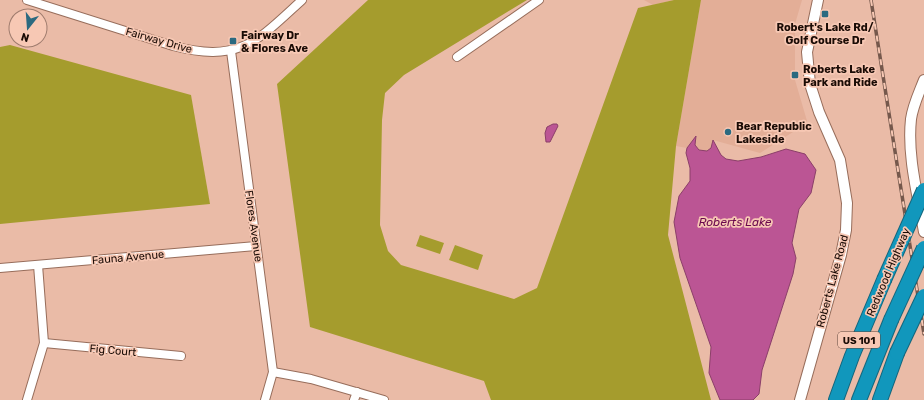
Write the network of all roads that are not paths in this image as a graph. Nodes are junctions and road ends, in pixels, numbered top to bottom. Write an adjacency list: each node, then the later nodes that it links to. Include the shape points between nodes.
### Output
1 (27, 0): 5 (street, Fairway Drive, via 192,50)
2 (302, 0): 5 (street, Fairway Drive, via 263,36)
3 (539, 0): 6 (street)
4 (818, 0): 22 (street, Roberts Lake Road, via 807,52 810,84 840,160 845,181 847,210 841,255)
5 (231, 51): 10 (street, Flores Avenue)
6 (457, 57)
7 (924, 80): 9 (street, via 912,118 910,136)
8 (924, 190): 23 (highway, Redwood Highway / US 101, bridge, via 852,356)
9 (924, 232)
10 (256, 246): 12 (street, Fauna Avenue); 17 (street, Flores Avenue)
11 (924, 248): 24 (highway, Redwood Highway / US 101, bridge)
12 (38, 265): 13 (street, Fauna Avenue); 15 (street)
13 (0, 268)
14 (924, 296): 25 (highway, bridge, via 897,354)
15 (44, 344): 16 (street, Fig Court); 19 (street)
16 (181, 356)
17 (273, 372): 18 (street, via 311,378); 20 (street, Flores Avenue)
18 (355, 396): 21 (street)
19 (27, 400)
20 (265, 400)
21 (384, 400)
22 (800, 400)
23 (836, 400)
24 (858, 400)
25 (880, 400)

